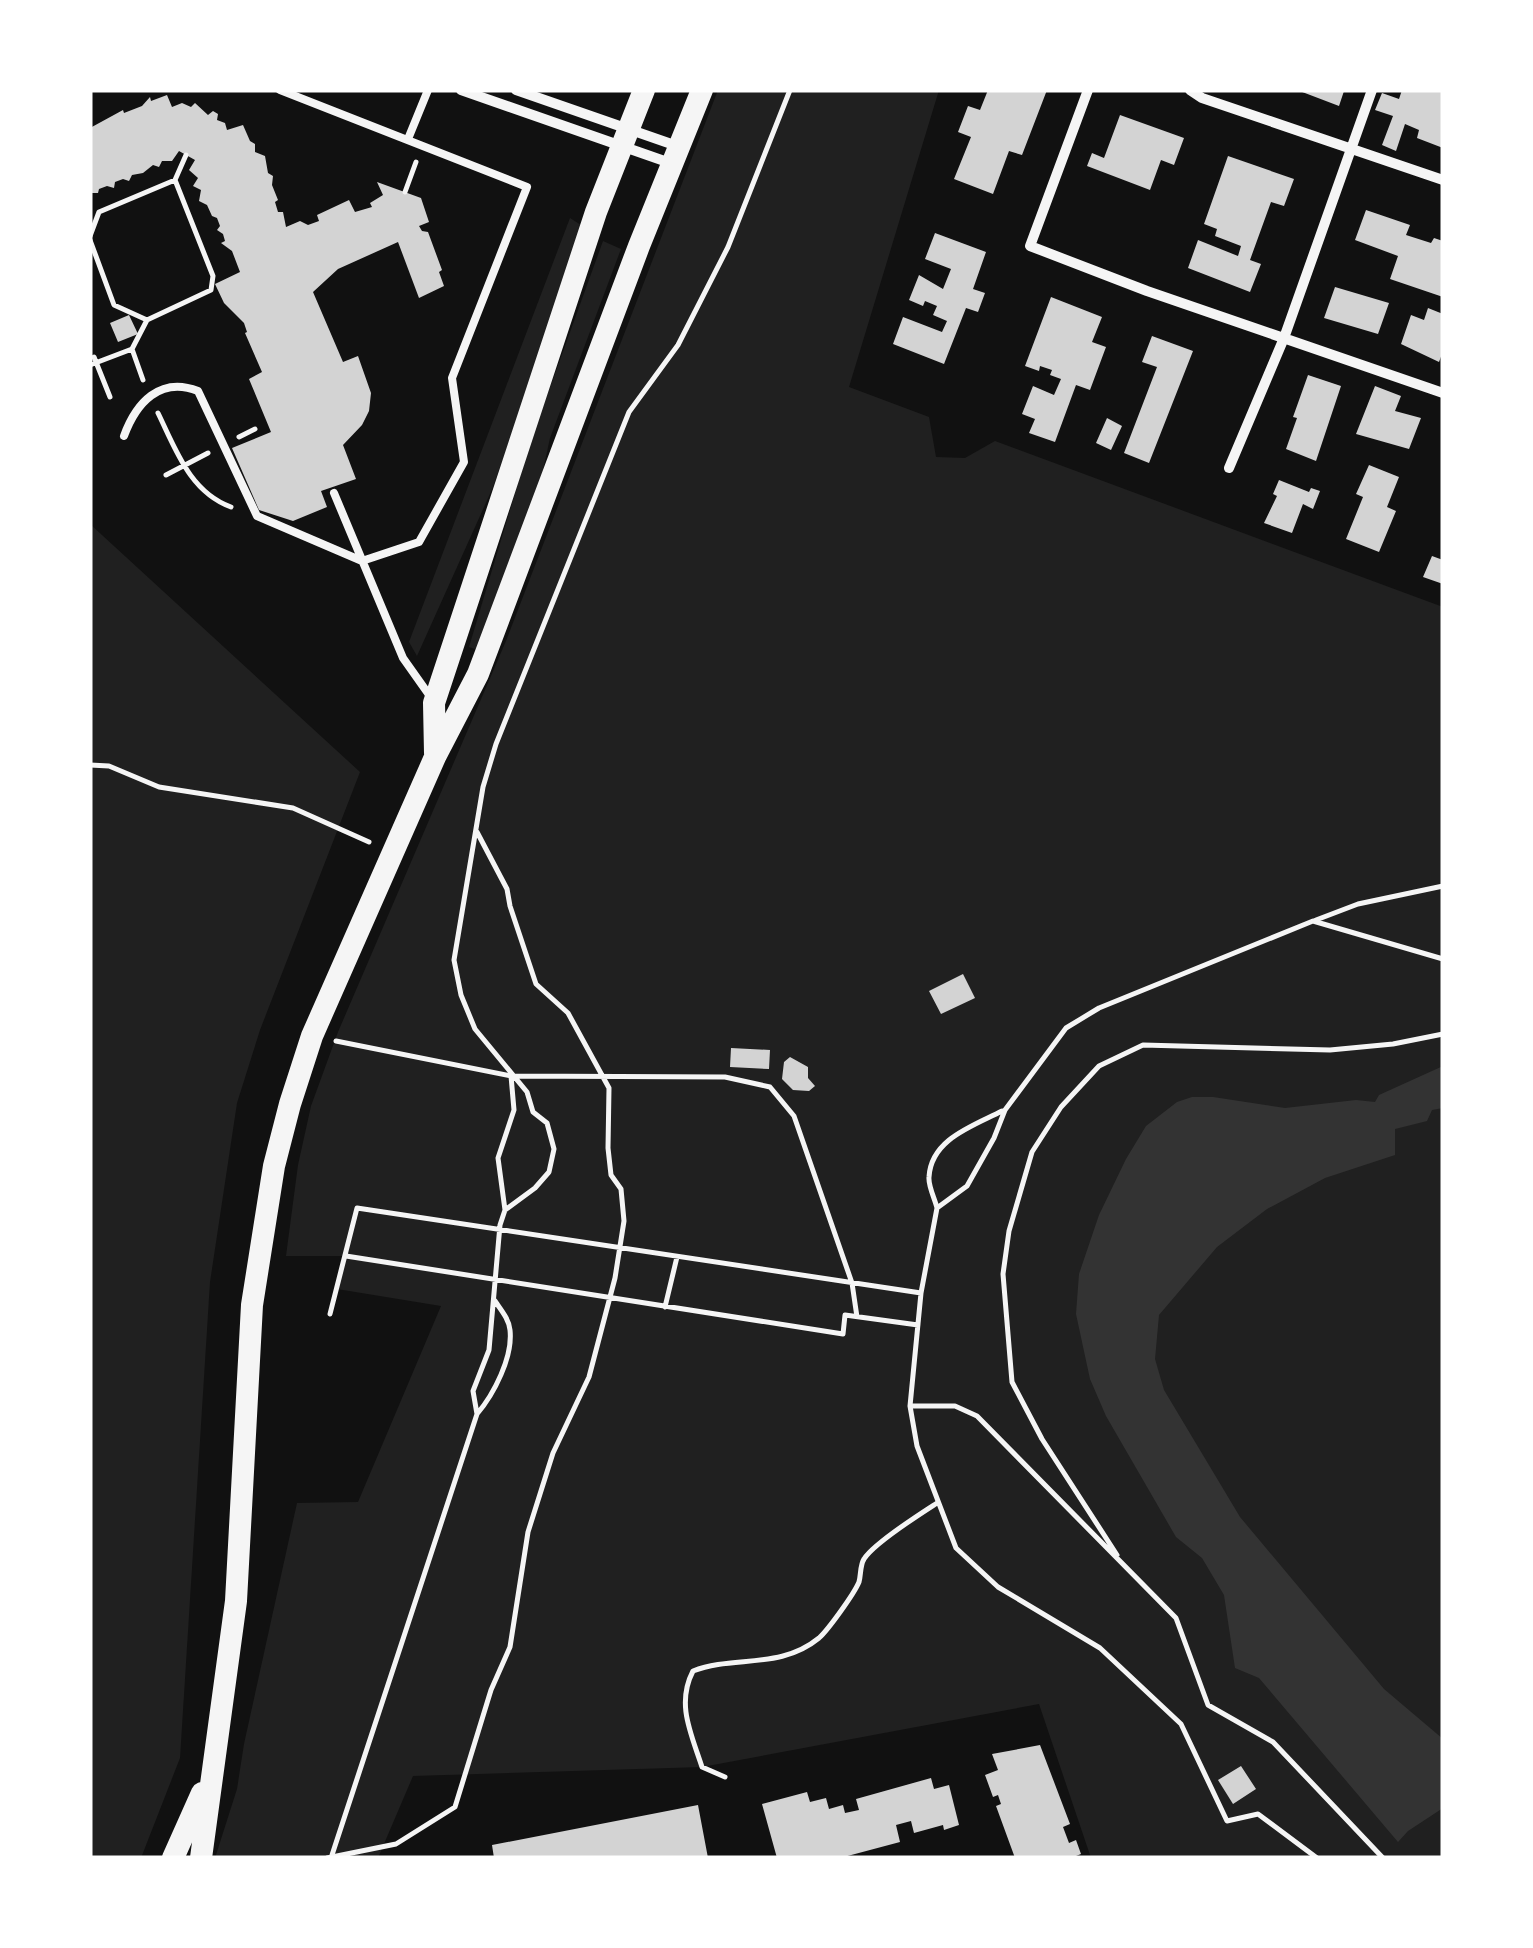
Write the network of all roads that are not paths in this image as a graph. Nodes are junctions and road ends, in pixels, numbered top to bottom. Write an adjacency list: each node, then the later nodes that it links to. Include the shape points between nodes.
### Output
1 (280, 90): 11 (lane)
2 (428, 90): 11 (lane)
3 (461, 90): 10 (street)
4 (516, 90): 10 (street)
5 (644, 90): 10 (main road)
6 (702, 90): 13 (main road)
7 (1088, 90): 15 (street, via 1030,246)
8 (1190, 90): 12 (street)
9 (1372, 90): 12 (street)
10 (623, 138): 13 (street); 13 (street); 21 (main road)
11 (408, 139): 20 (lane, via 526,188 452,378 464,462 418,542)
12 (1352, 150): 14 (street); 15 (street)
13 (678, 156): 22 (main road, via 478,674)
14 (1443, 180)
15 (1284, 338): 16 (street); 18 (street)
16 (1443, 393)
17 (124, 436): 20 (lane, via 132,414 156,390 198,391 257,516)
18 (1229, 468)
19 (334, 493): 20 (lane)
20 (362, 561): 21 (lane, via 403,658)
21 (434, 703): 22 (main road)
22 (434, 757): 23 (main road, via 312,1036 274,1166 252,1305 239,1570)
23 (213, 1768): 24 (main road); 25 (main road)
24 (173, 1858)
25 (201, 1858)

